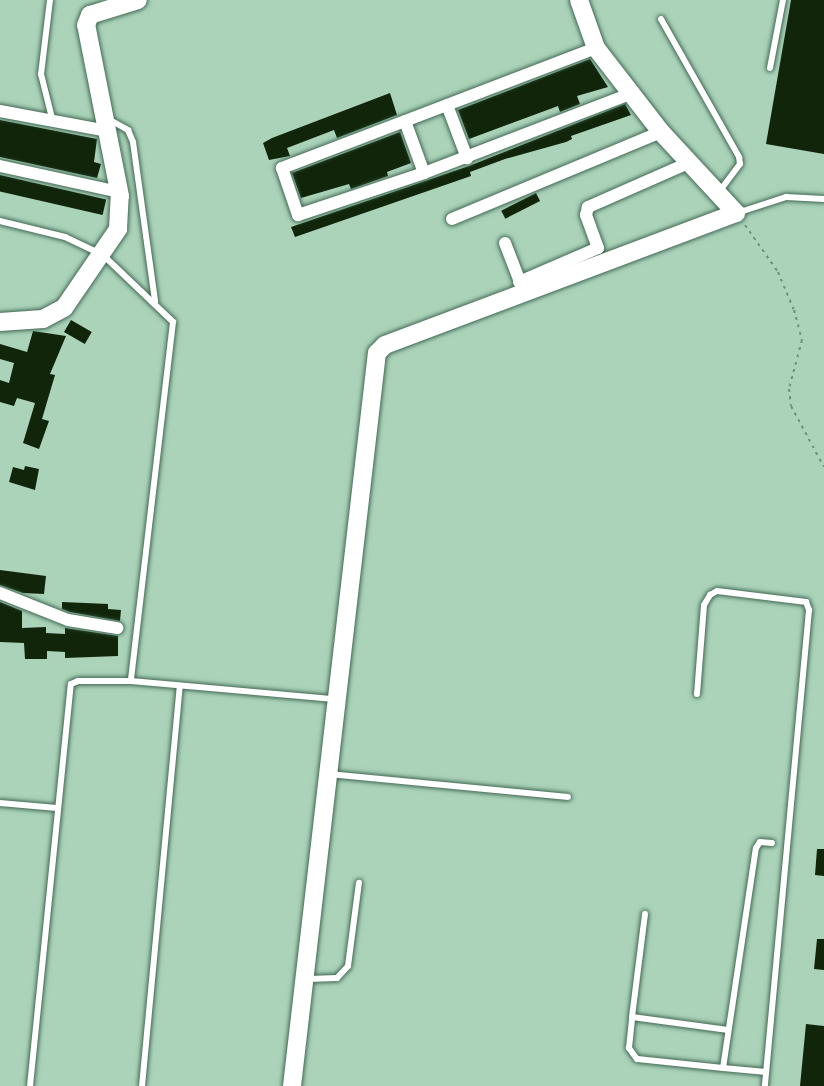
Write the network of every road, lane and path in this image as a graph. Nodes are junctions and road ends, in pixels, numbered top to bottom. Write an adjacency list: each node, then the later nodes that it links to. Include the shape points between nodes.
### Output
1 (50, 0): 13 (lane, via 41,74)
2 (138, 0): 5 (street)
3 (579, 0): 7 (street)
4 (783, 0): 8 (lane)
5 (89, 8): 14 (street, via 86,33)
6 (661, 19): 21 (lane, via 740,160)
7 (596, 48): 9 (street); 10 (street)
8 (770, 68)
9 (632, 93): 15 (street); 16 (street)
10 (447, 105): 12 (street); 16 (street)
11 (0, 111): 13 (street)
12 (405, 121): 19 (street); 19 (street, via 284,165 281,172 288,192 295,211 303,216)
13 (53, 123): 14 (street)
14 (106, 125): 20 (street); 29 (lane, via 128,130 133,142)
15 (660, 132): 17 (street); 24 (street)
16 (467, 158): 19 (street)
17 (688, 164): 21 (street); 28 (street, via 588,207 586,215 598,248)
18 (0, 166): 20 (street)
19 (424, 173)
20 (119, 192): 27 (street, via 118,230)
21 (718, 192): 23 (street)
22 (824, 199): 23 (lane, via 778,199)
23 (736, 213): 28 (street); 31 (path, via 761,243 794,310 802,340 789,388 791,406)
24 (452, 219)
25 (0, 221): 27 (lane, via 65,237)
26 (505, 243): 28 (street)
27 (103, 255): 29 (lane); 30 (street, via 72,300 55,315)
28 (522, 288): 37 (street, via 385,345 375,357)
29 (155, 301): 34 (lane, via 174,325)
30 (0, 322)
31 (824, 467)
32 (0, 592): 33 (street, via 68,620)
33 (117, 628)
34 (131, 681): 35 (lane); 41 (lane, via 71,684)
35 (180, 686): 37 (lane); 51 (lane)
36 (697, 694): 49 (lane, via 704,605 710,595 717,591 806,602 809,610)
37 (337, 700): 38 (street)
38 (329, 774): 39 (lane); 45 (street)
39 (568, 797)
40 (0, 803): 41 (lane)
41 (57, 808): 50 (lane)
42 (772, 843): 47 (lane, via 760,842 756,848)
43 (359, 883): 45 (lane, via 348,966 337,978)
44 (645, 914): 46 (lane)
45 (304, 979): 52 (street)
46 (632, 1017): 47 (lane); 48 (lane, via 628,1048 637,1059)
47 (728, 1030): 48 (lane)
48 (723, 1068): 49 (lane)
49 (766, 1072): 53 (lane)
50 (30, 1086)
51 (142, 1086)
52 (292, 1086)
53 (765, 1086)

